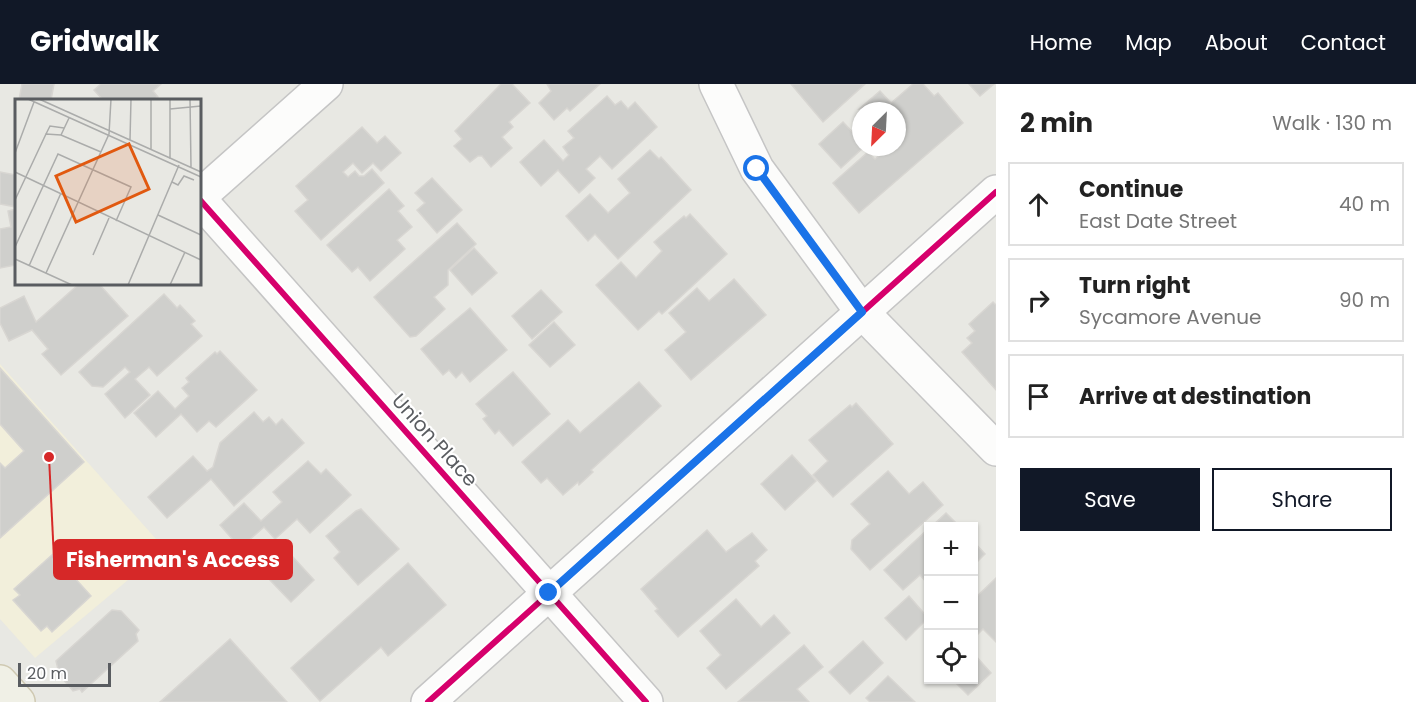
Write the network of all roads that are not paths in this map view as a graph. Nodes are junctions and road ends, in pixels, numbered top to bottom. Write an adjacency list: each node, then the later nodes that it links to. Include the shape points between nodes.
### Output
1 (326, 84): 4 (street)
2 (716, 84): 6 (street, via 757,169)
3 (996, 192): 6 (street)
4 (201, 197)
5 (201, 199): 8 (street, Union Place)
6 (862, 312): 7 (street); 8 (street)
7 (996, 449)
8 (549, 593): 11 (street); 12 (street, Union Place)
9 (0, 682): 10 (main road)
10 (18, 702)
11 (428, 702)
12 (646, 702)

